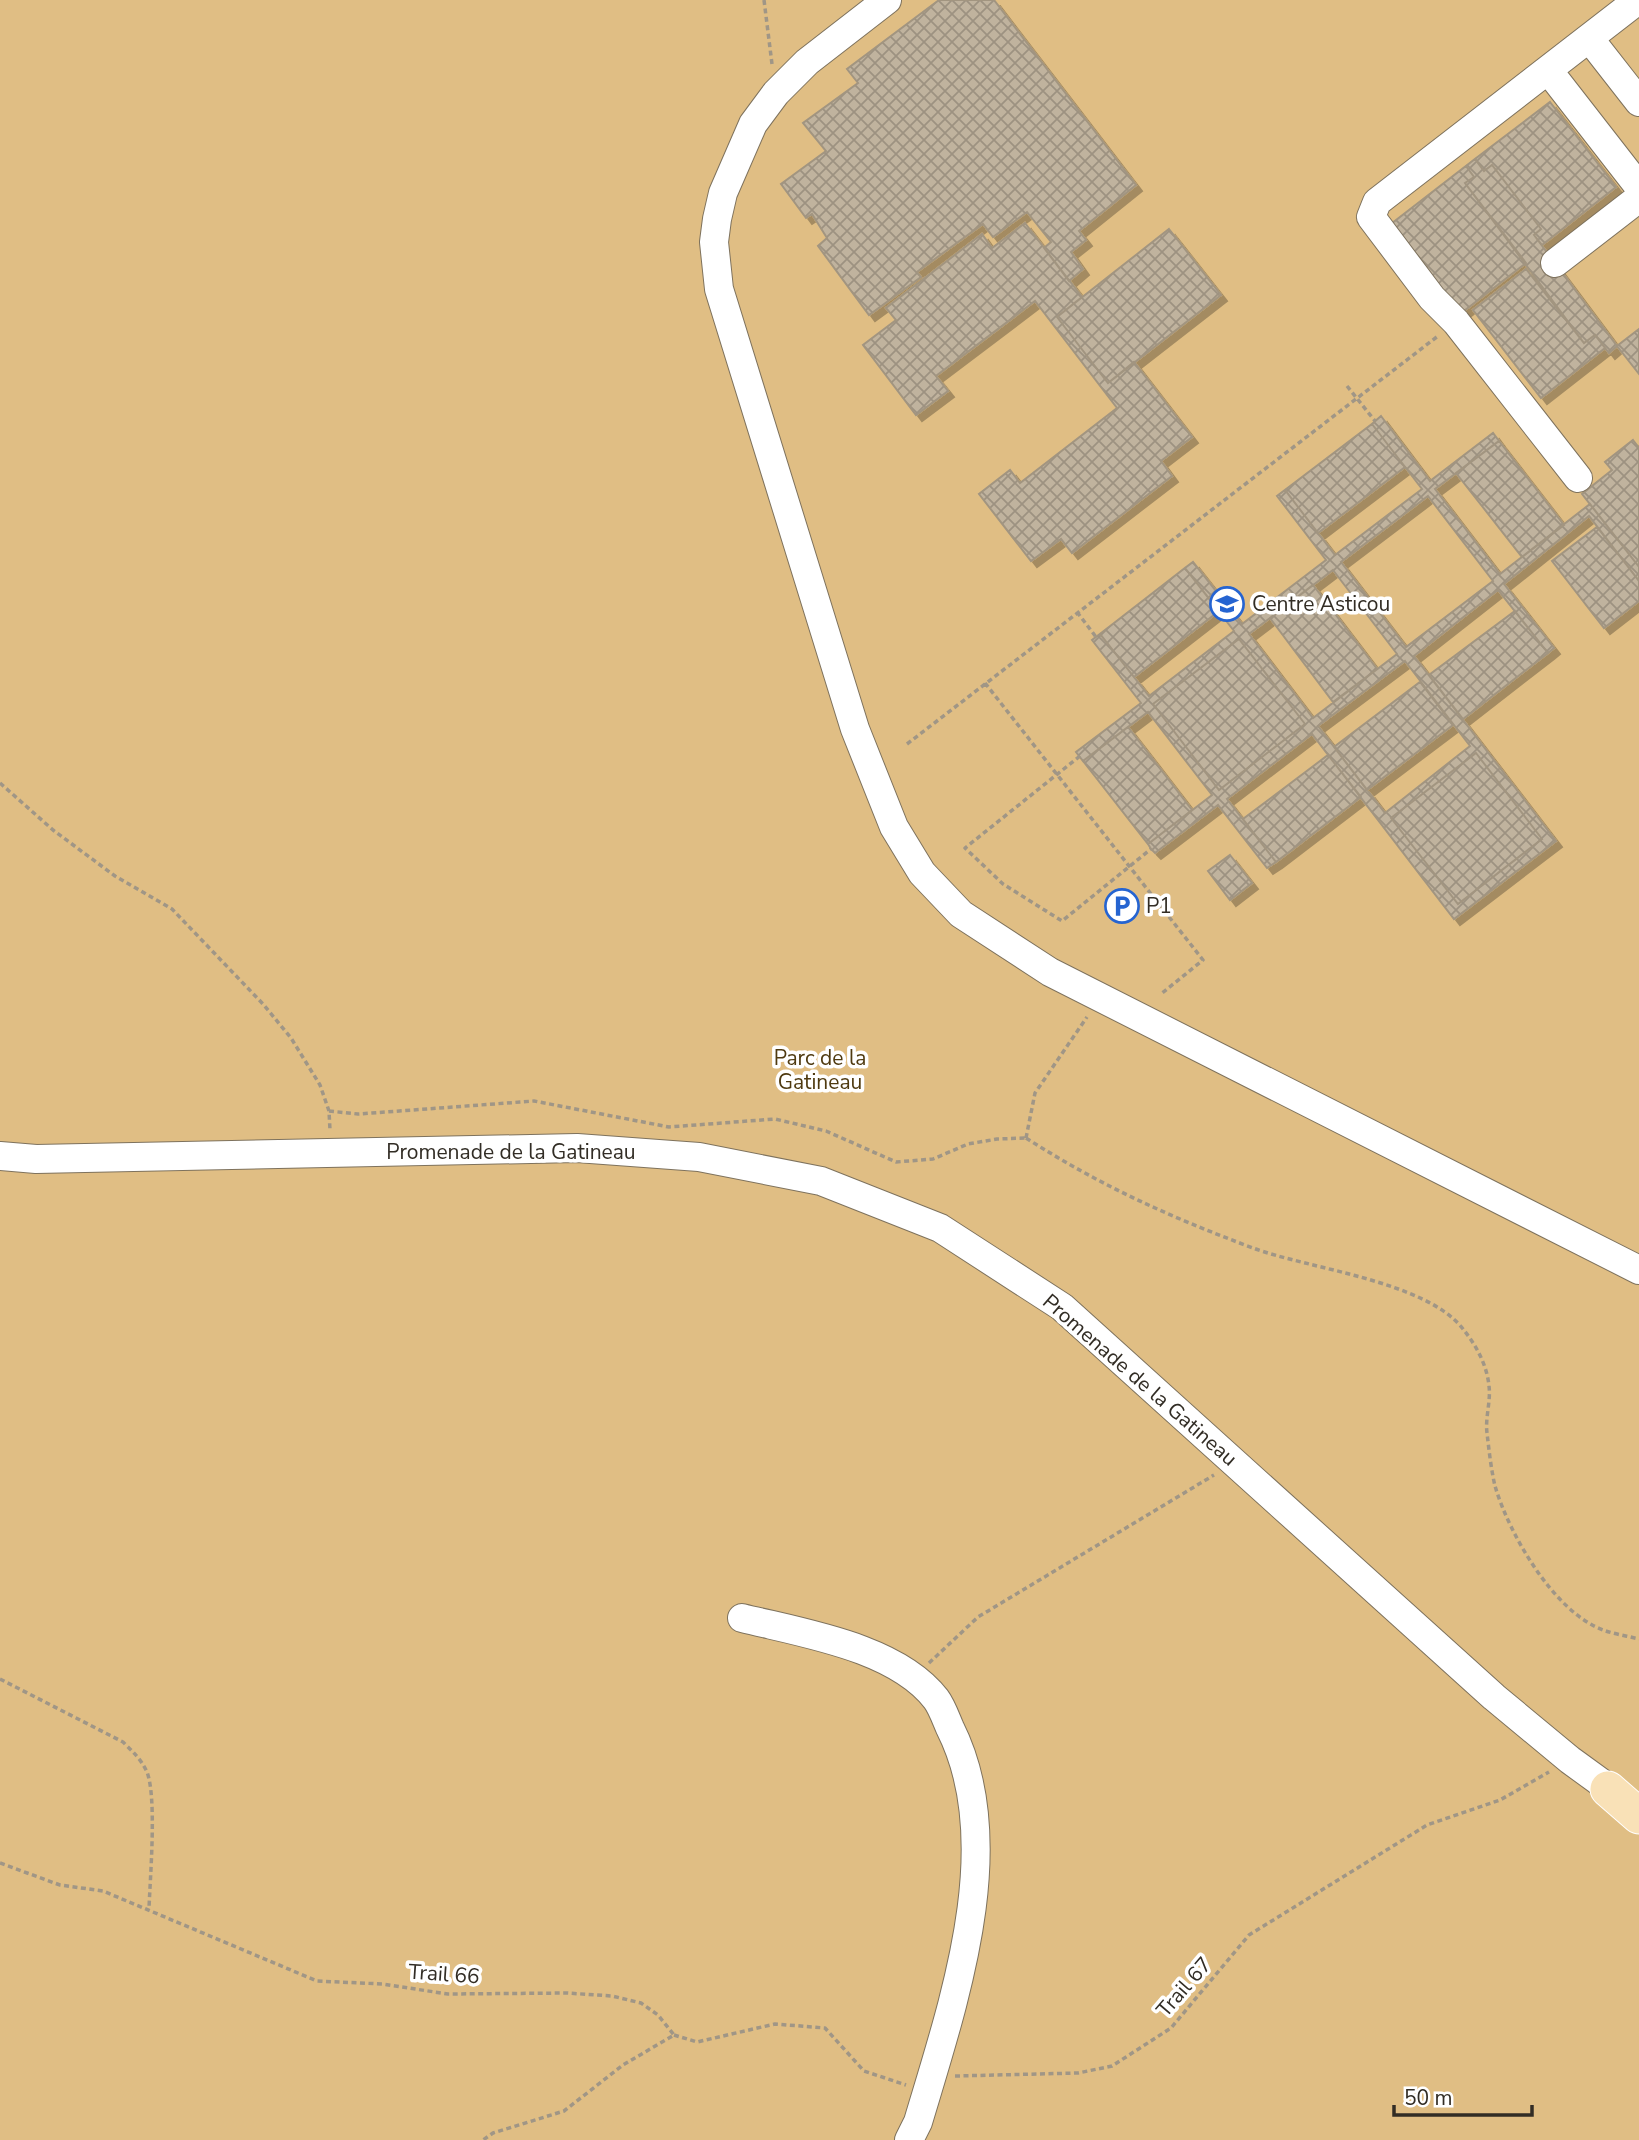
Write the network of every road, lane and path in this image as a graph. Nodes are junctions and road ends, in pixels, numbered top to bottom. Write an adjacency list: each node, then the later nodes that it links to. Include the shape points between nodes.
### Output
1 (764, 0): 6 (path)
2 (887, 0): 6 (street, via 807,62)
3 (1639, 0): 4 (street)
4 (1589, 38): 5 (street); 7 (street)
5 (1548, 70): 8 (street); 11 (street, via 1372,208 1375,226)
6 (776, 93): 26 (street, via 753,124 723,193 714,242 715,265 724,312 855,729 894,827 940,894 977,926)
7 (1639, 102)
8 (1639, 187)
9 (1639, 198): 10 (street)
10 (1555, 263)
11 (1456, 322): 13 (path); 15 (street)
12 (1347, 386): 13 (path)
13 (1357, 398): 14 (path); 16 (path)
14 (1375, 421)
15 (1578, 478)
16 (1077, 612): 17 (path); 18 (path)
17 (1096, 637)
18 (985, 683): 19 (path); 21 (path)
19 (907, 744)
20 (1080, 756): 21 (path)
21 (1057, 775): 24 (path); 24 (path, via 965,848 1003,884 1062,921)
22 (0, 783): 27 (path, via 115,876 172,909 291,1038 330,1111 358,1114 534,1101 670,1127 775,1119 826,1130 896,1162 933,1159 968,1144)
23 (1151, 849): 24 (path)
24 (1130, 866): 25 (path, via 1203,960)
25 (1161, 994)
26 (1100, 998): 27 (path, via 1035,1094); 29 (street)
27 (1026, 1138): 32 (path, via 1144,1206 1257,1250 1406,1292 1462,1326 1480,1354 1489,1385 1487,1429 1495,1484 1520,1544 1573,1613 1602,1630)
28 (0, 1156): 30 (street, Promenade de la Gatineau, via 577,1148 699,1157 821,1181 940,1228 1062,1307)
29 (1639, 1270)
30 (1235, 1462): 33 (path, via 978,1617); 35 (street, Promenade de la Gatineau)
31 (742, 1618): 33 (street, via 855,1645)
32 (1639, 1639)
33 (912, 1678): 42 (street, via 936,1699 961,1750 976,1824 969,1929)
34 (0, 1679): 40 (path, via 124,1742 139,1757 148,1775 151,1810)
35 (1570, 1760): 36 (street, Promenade de la Gatineau); 42 (path, Trail 67, via 1500,1800 1426,1825 1249,1935 1171,2028 1112,2066 1078,2073 953,2076)
36 (1608, 1789): 37 (street, Promenade de la Gatineau); 38 (main road)
37 (1639, 1809)
38 (1639, 1816)
39 (0, 1863): 40 (path, Trail 66, via 60,1885 103,1891)
40 (149, 1909): 41 (path, Trail 66, via 317,1981 448,1994 612,1996 641,2003)
41 (674, 2035): 42 (path, Trail 67, via 697,2042 775,2024 825,2028 864,2071 907,2085); 43 (path, via 623,2065 564,2111 492,2133)
42 (930, 2083): 44 (street)
43 (483, 2140)
44 (909, 2140)

